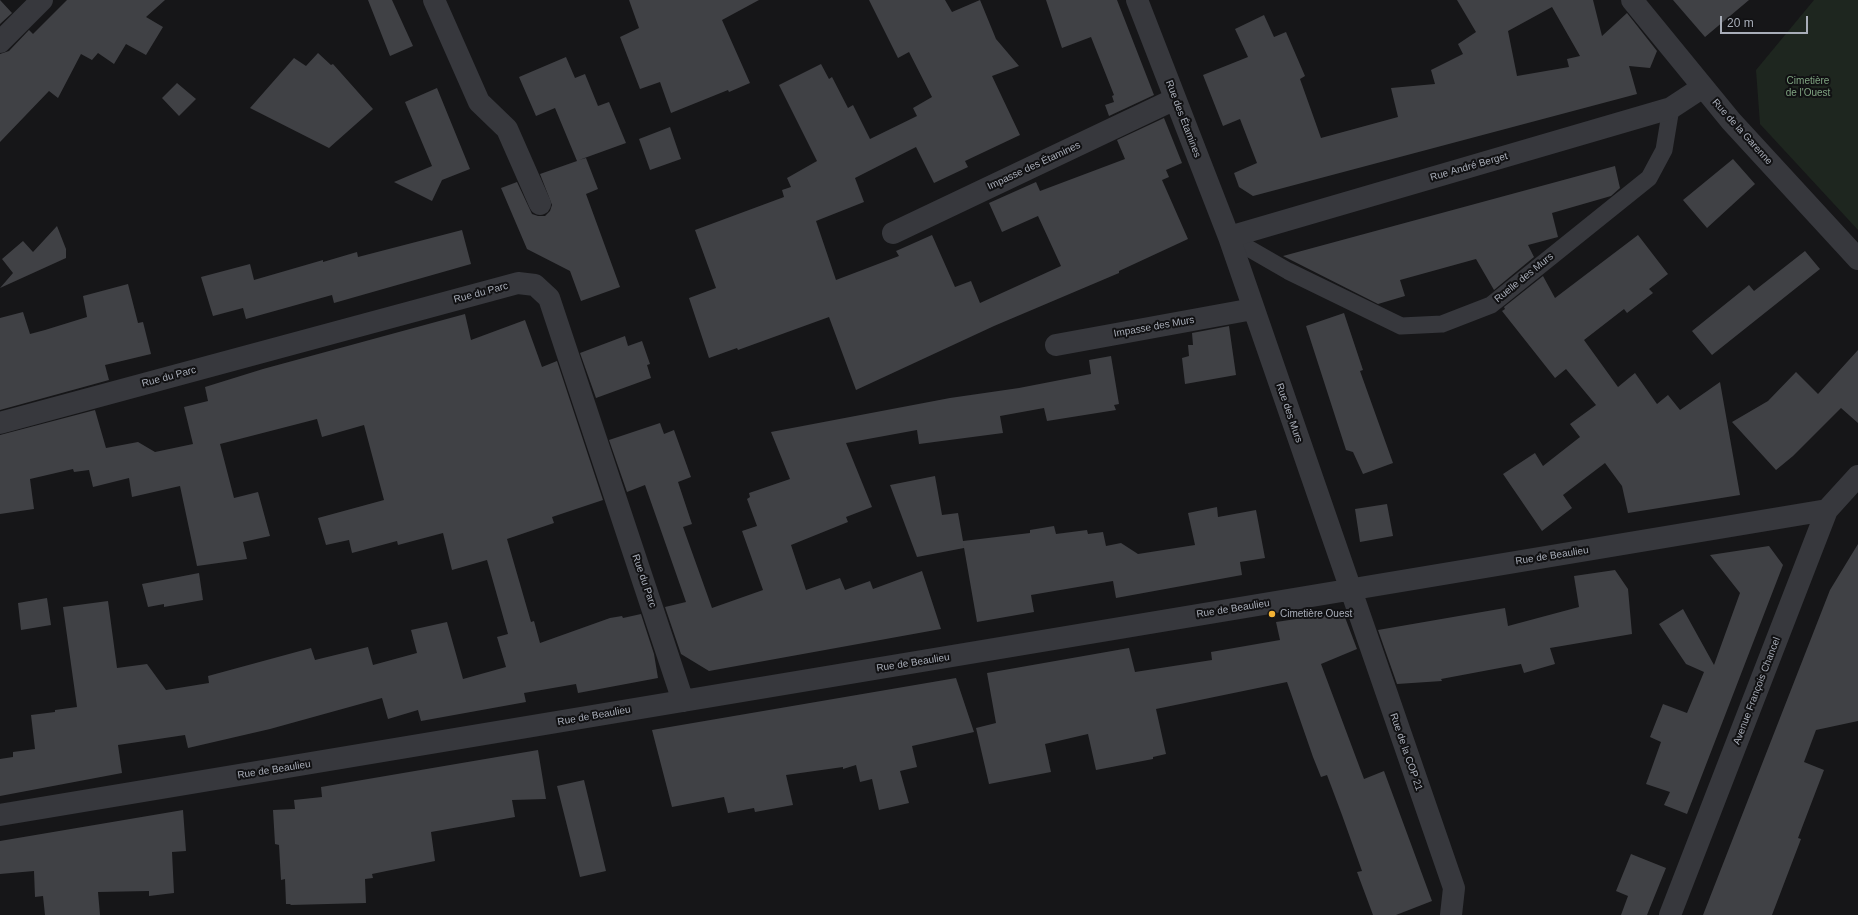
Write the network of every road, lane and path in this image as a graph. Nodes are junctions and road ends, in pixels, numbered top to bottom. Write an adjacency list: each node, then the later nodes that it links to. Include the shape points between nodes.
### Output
1 (42, 0): 5 (street)
2 (434, 0): 9 (street, via 479,102 507,128)
3 (1137, 0): 7 (street, Rue des Étamines)
4 (1632, 0): 6 (street, Rue de la Garenne)
5 (0, 42)
6 (1703, 87): 8 (street, Rue André Berget); 12 (street, Rue de la Garenne)
7 (1174, 99): 10 (street, Impasse des Étamines); 11 (street, Rue des Étamines)
8 (1671, 108): 11 (street, Rue André Berget); 11 (lane, Ruelle des Murs, via 1664,150 1649,178 1491,305 1442,324 1401,326 1288,271)
9 (540, 204)
10 (893, 233)
11 (1229, 237): 13 (street, Rue des Murs)
12 (1858, 259)
13 (1253, 309): 14 (street, Impasse des Murs); 18 (street, Rue des Murs)
14 (1056, 345)
15 (0, 423): 19 (street, Rue du Parc, via 518,283 535,286 549,298)
16 (1858, 476): 17 (street, Avenue François Chancel)
17 (1827, 510): 18 (street, Rue de Beaulieu); 22 (street, Avenue François Chancel)
18 (1350, 589): 19 (street, Rue de Beaulieu); 21 (street, Rue de la COP 21, via 1454,888)
19 (683, 701): 20 (street, Rue de Beaulieu)
20 (0, 816)
21 (1450, 915)
22 (1670, 915)

